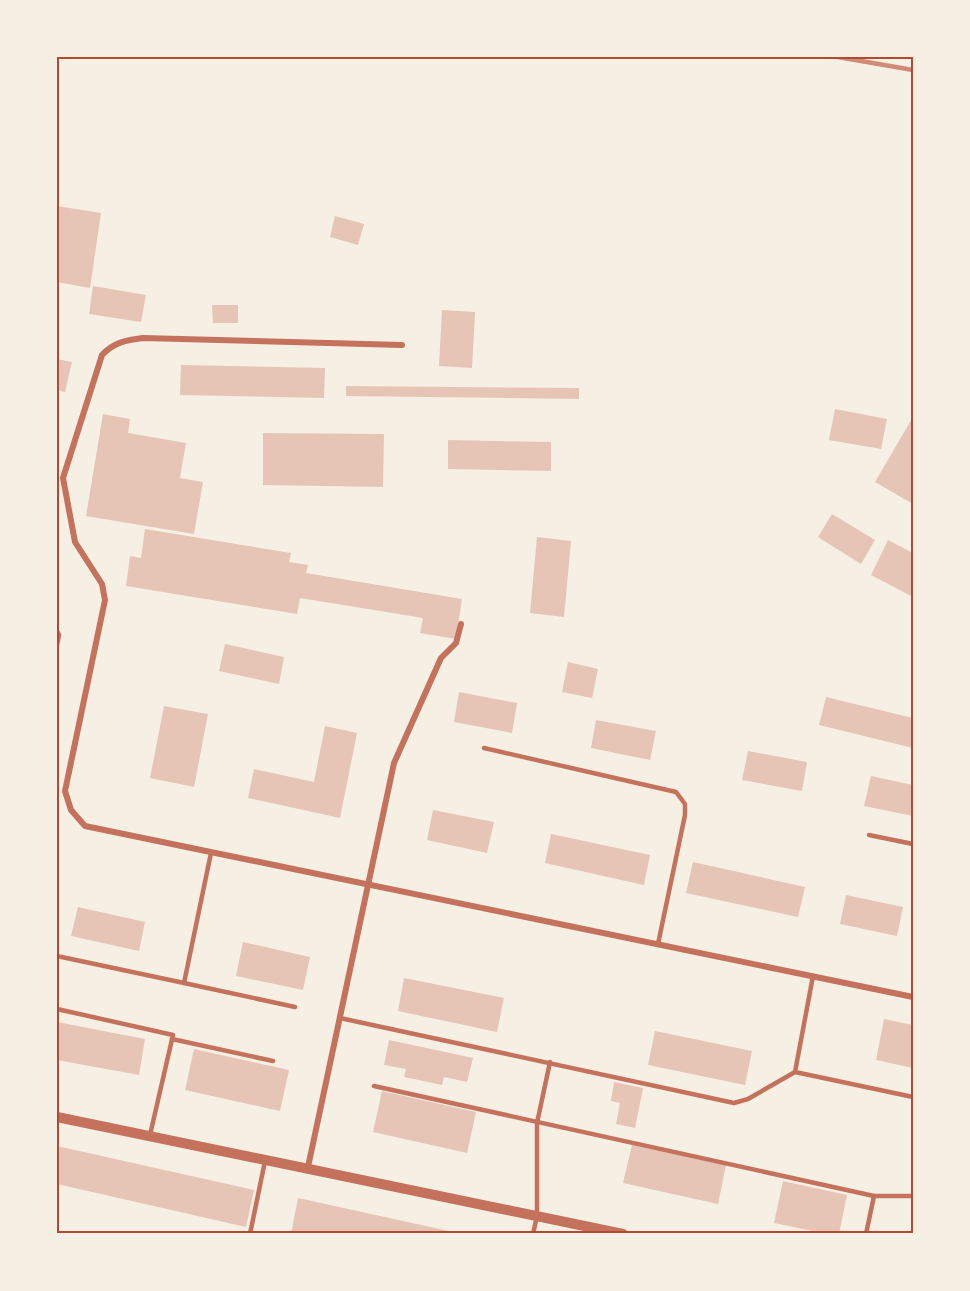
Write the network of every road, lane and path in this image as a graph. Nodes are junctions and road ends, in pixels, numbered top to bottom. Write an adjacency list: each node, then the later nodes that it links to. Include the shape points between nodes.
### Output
1 (402, 345): 2 (street, via 123,340 102,355)
2 (60, 477): 8 (street, via 75,542 102,584 105,600)
3 (461, 624): 12 (street, via 456,643 441,658 394,763)
4 (57, 631): 5 (lane)
5 (57, 645)
6 (484, 748): 13 (lane, via 676,792 685,804 685,815)
7 (57, 789): 8 (lane)
8 (65, 791): 11 (street, via 71,810 85,826)
9 (869, 835): 10 (lane)
10 (913, 844)
11 (211, 853): 12 (street); 16 (lane)
12 (367, 886): 13 (street); 20 (street)
13 (657, 944): 15 (street)
14 (57, 956): 16 (lane)
15 (813, 976): 17 (street); 24 (lane)
16 (184, 984): 18 (lane)
17 (913, 997)
18 (295, 1007)
19 (57, 1009): 21 (lane, via 173,1035)
20 (340, 1018): 23 (lane); 31 (street)
21 (172, 1039): 22 (lane); 29 (lane)
22 (273, 1061)
23 (550, 1062): 24 (lane, via 734,1103); 28 (lane)
24 (795, 1072): 26 (lane)
25 (374, 1086): 28 (lane)
26 (913, 1097)
27 (57, 1117): 29 (street)
28 (537, 1123): 32 (lane); 34 (lane)
29 (150, 1135): 30 (street)
30 (266, 1159): 31 (street); 35 (lane)
31 (308, 1167): 34 (street)
32 (874, 1196): 33 (lane); 38 (lane)
33 (913, 1196)
34 (537, 1216): 36 (lane); 37 (street)
35 (250, 1234)
36 (534, 1234)
37 (623, 1234)
38 (866, 1234)

